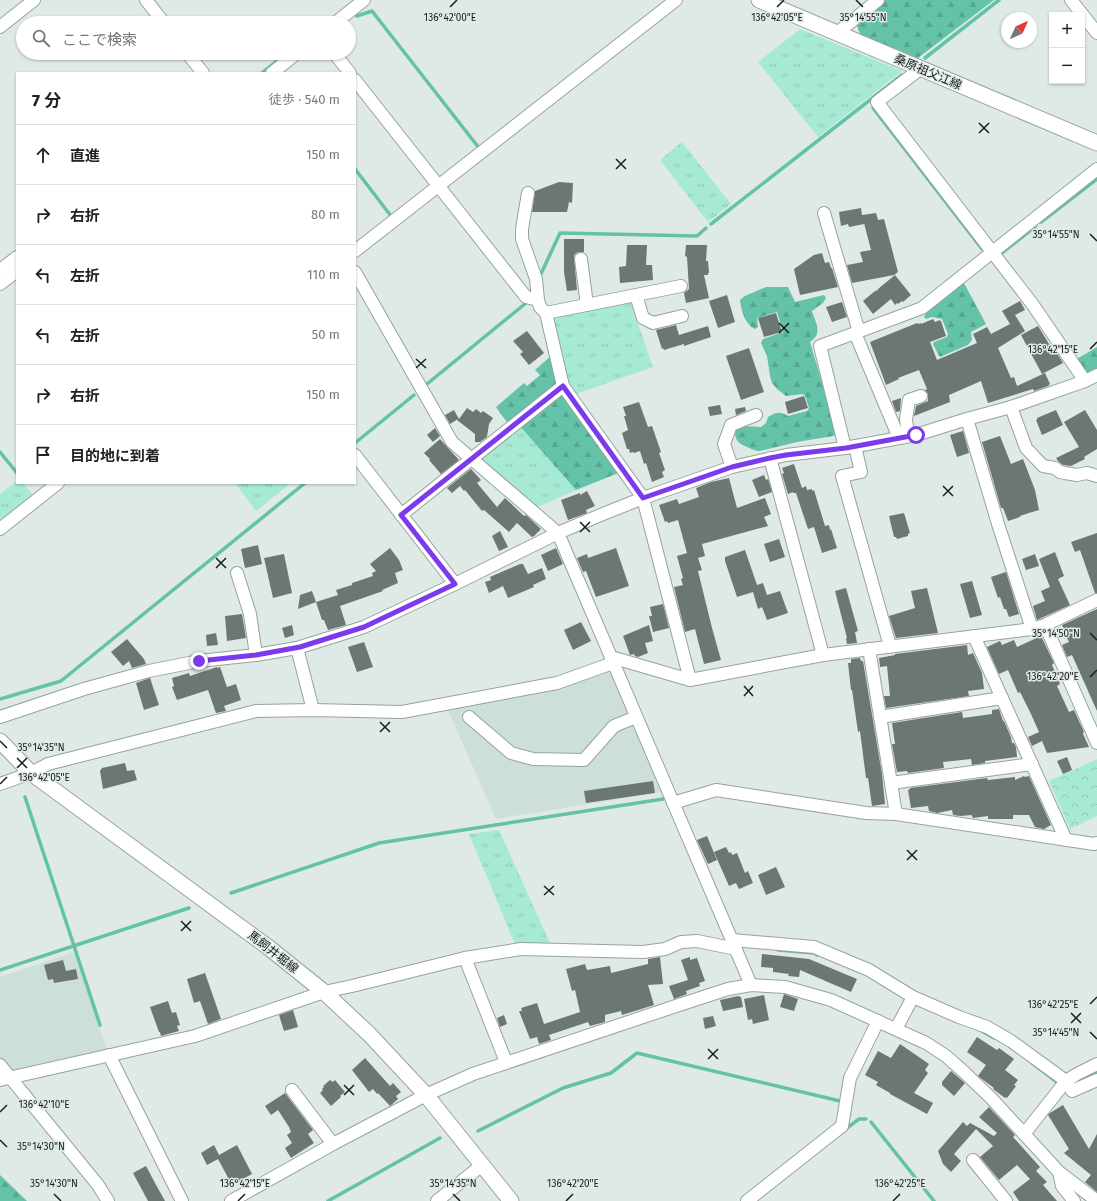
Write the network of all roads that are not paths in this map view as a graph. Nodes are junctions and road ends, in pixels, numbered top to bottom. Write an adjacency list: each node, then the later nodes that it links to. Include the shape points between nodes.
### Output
1 (34, 0): 10 (street)
2 (146, 0): 8 (street)
3 (364, 0): 9 (street)
4 (676, 0): 23 (street)
5 (759, 0): 11 (main road, 桑原祖父江線)
6 (878, 0): 11 (street)
7 (1071, 0): 12 (street)
8 (159, 16)
9 (344, 16)
10 (0, 27)
11 (837, 33): 16 (main road, 桑原祖父江線)
12 (1097, 33)
13 (193, 60): 17 (street)
14 (289, 60): 18 (street)
15 (340, 60): 19 (street)
16 (920, 69): 21 (main road, 桑原祖父江線); 27 (street, via 877,102)
17 (202, 72)
18 (273, 72)
19 (349, 72)
20 (356, 81): 23 (street)
21 (1097, 143)
22 (1097, 169): 27 (street)
23 (438, 186): 26 (street); 36 (street, via 526,297)
24 (528, 193): 36 (street, via 522,239 536,279)
25 (824, 213): 40 (street)
26 (356, 250)
27 (992, 251): 40 (street, via 922,308); 42 (street)
28 (16, 258): 30 (street)
29 (581, 258): 37 (street)
30 (0, 270)
31 (16, 272): 33 (street)
32 (356, 274): 52 (street, via 452,442)
33 (0, 284)
34 (681, 286): 35 (street)
35 (636, 295): 37 (street); 39 (street, via 643,318 653,323)
36 (538, 300): 38 (street)
37 (587, 305): 38 (street)
38 (546, 313): 43 (street)
39 (682, 316)
40 (857, 332): 48 (street); 49 (street, via 820,346)
41 (1097, 375): 42 (street)
42 (1085, 381): 45 (street)
43 (563, 386): 52 (street); 56 (street)
44 (921, 396): 48 (street, via 909,400)
45 (1011, 407): 47 (street); 54 (street, via 1026,448 1043,466 1065,473 1087,473)
46 (756, 415): 53 (street, via 731,425 724,444)
47 (967, 418): 48 (street); 64 (street)
48 (904, 437): 49 (street)
49 (850, 447): 51 (street); 66 (street, via 861,472 842,476)
50 (356, 456): 57 (street)
51 (770, 458): 53 (street); 69 (street)
52 (472, 459): 57 (street); 59 (street)
53 (732, 467): 56 (street)
54 (1097, 476)
55 (57, 484): 58 (street)
56 (643, 498): 59 (street); 72 (street)
57 (401, 515): 61 (street)
58 (0, 528)
59 (558, 533): 61 (street); 71 (street)
60 (237, 573): 70 (street, via 250,614)
61 (455, 584): 67 (street, via 364,627)
62 (1097, 600): 63 (street)
63 (1044, 625): 64 (street); 80 (street)
64 (1032, 629): 65 (street)
65 (974, 636): 66 (street); 73 (street)
66 (890, 646): 68 (street)
67 (297, 648): 70 (street); 74 (street)
68 (869, 649): 69 (street); 75 (street)
69 (823, 654): 72 (street)
70 (256, 655): 78 (street, via 199,661 149,671 84,689)
71 (612, 660): 72 (street); 74 (street, via 557,683 402,712); 77 (street)
72 (690, 680)
73 (1002, 698): 75 (street); 81 (street)
74 (314, 710): 82 (street, via 256,712 48,764)
75 (880, 716): 83 (street)
76 (470, 717): 77 (street, via 511,753 533,759 584,760 614,726)
77 (636, 717): 85 (street)
78 (0, 718)
79 (0, 741): 82 (main road, 馬飼井堀線)
80 (1097, 743)
81 (1032, 764): 83 (street); 87 (street)
82 (32, 773): 84 (street); 92 (main road, 馬飼井堀線, via 268,947)
83 (890, 783): 86 (street)
84 (0, 784)
85 (673, 804): 86 (street, via 716,790 866,813); 89 (street)
86 (896, 814): 87 (street)
87 (1066, 840): 88 (street)
88 (1097, 843)
89 (734, 945): 90 (street, via 681,942 665,949 643,952 521,948); 91 (street); 93 (street, via 814,947 869,970)
90 (465, 958): 92 (street); 97 (street)
91 (751, 985): 94 (street, via 785,987 831,1000); 97 (street, via 728,989)
92 (324, 992): 96 (street, via 195,1036); 104 (main road, 馬飼井堀線, via 370,1034)
93 (913, 997): 95 (street); 102 (street, via 987,1027)
94 (878, 1021): 95 (street); 115 (street, via 850,1078 842,1126)
95 (896, 1029): 105 (street, via 946,1056)
96 (109, 1055): 100 (street); 111 (street)
97 (506, 1062): 104 (street)
98 (1097, 1064): 102 (street)
99 (0, 1065): 100 (street)
100 (5, 1079): 110 (street, via 98,1185)
101 (1097, 1080): 102 (street, via 1072,1091)
102 (1066, 1081): 105 (street)
103 (292, 1090): 106 (street)
104 (426, 1095): 106 (street); 108 (main road, 馬飼井堀線)
105 (1024, 1134): 109 (street)
106 (333, 1144): 112 (street)
107 (973, 1160): 116 (street)
108 (482, 1165): 113 (street); 114 (main road, 馬飼井堀線)
109 (1059, 1172): 117 (street, via 1062,1186); 118 (street)
110 (108, 1201)
111 (182, 1201)
112 (231, 1201)
113 (437, 1201)
114 (511, 1201)
115 (748, 1201)
116 (1006, 1201)
117 (1074, 1201)
118 (1097, 1201)

